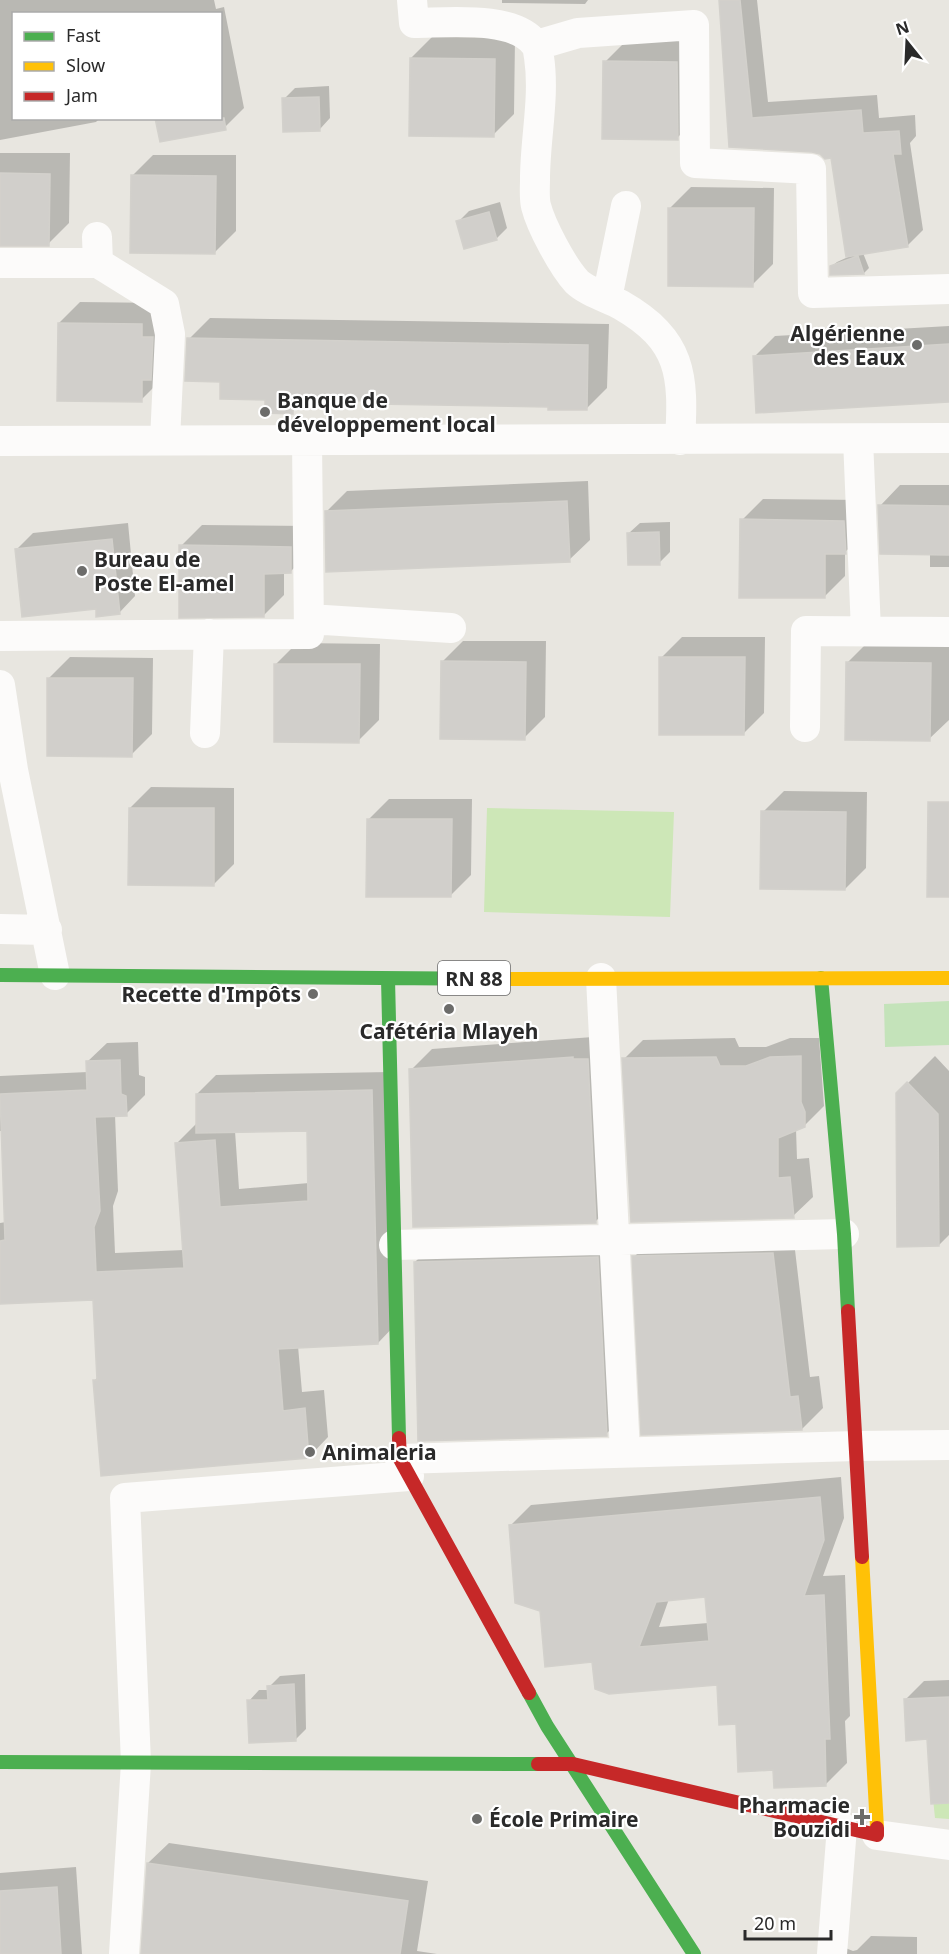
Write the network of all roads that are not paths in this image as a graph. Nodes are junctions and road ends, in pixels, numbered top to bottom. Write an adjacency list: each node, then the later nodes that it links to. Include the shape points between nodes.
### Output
1 (412, 0): 2 (street, via 414,23 488,23 521,31)
2 (537, 45): 5 (street, via 578,33 694,25 695,163 811,169 813,293); 6 (street, via 541,70 535,205 553,245 578,284)
3 (626, 206): 6 (street)
4 (0, 263): 9 (street, via 97,250 164,304 170,334)
5 (949, 289)
6 (607, 298): 11 (street, via 648,324 666,341 678,364 682,401)
7 (949, 438): 8 (street)
8 (858, 439): 11 (street); 15 (street)
9 (165, 440): 10 (street); 12 (street)
10 (307, 440): 11 (street); 13 (street)
11 (680, 440)
12 (0, 441)
13 (309, 619): 14 (street); 17 (street, via 309,634)
14 (451, 628)
15 (866, 631): 16 (street); 20 (street, via 806,631)
16 (949, 632)
17 (209, 634): 18 (street); 21 (street)
18 (0, 636)
19 (0, 685): 23 (street, via 13,770)
20 (805, 727)
21 (205, 733)
22 (0, 929): 23 (street)
23 (47, 930): 25 (street)
24 (0, 975): 25 (street, RN 88)
25 (55, 975): 29 (street, RN 88)
26 (601, 978): 27 (street, RN 88); 29 (street, RN 88); 31 (street)
27 (821, 978): 28 (street, RN 88); 30 (street)
28 (949, 978)
29 (388, 979): 32 (street)
30 (844, 1234): 31 (street); 34 (street)
31 (614, 1240): 32 (street); 35 (street)
32 (394, 1245): 36 (street)
33 (949, 1445): 34 (street)
34 (856, 1446): 35 (street); 41 (street)
35 (625, 1452): 36 (street)
36 (404, 1467): 38 (street, via 125,1498); 39 (street, via 547,1726)
37 (0, 1762): 38 (street)
38 (136, 1763): 39 (street); 44 (street)
39 (573, 1764): 40 (street); 43 (street)
40 (842, 1827): 41 (street); 45 (street)
41 (877, 1835): 42 (street)
42 (949, 1845)
43 (687, 1951)
44 (123, 1954)
45 (832, 1954)

